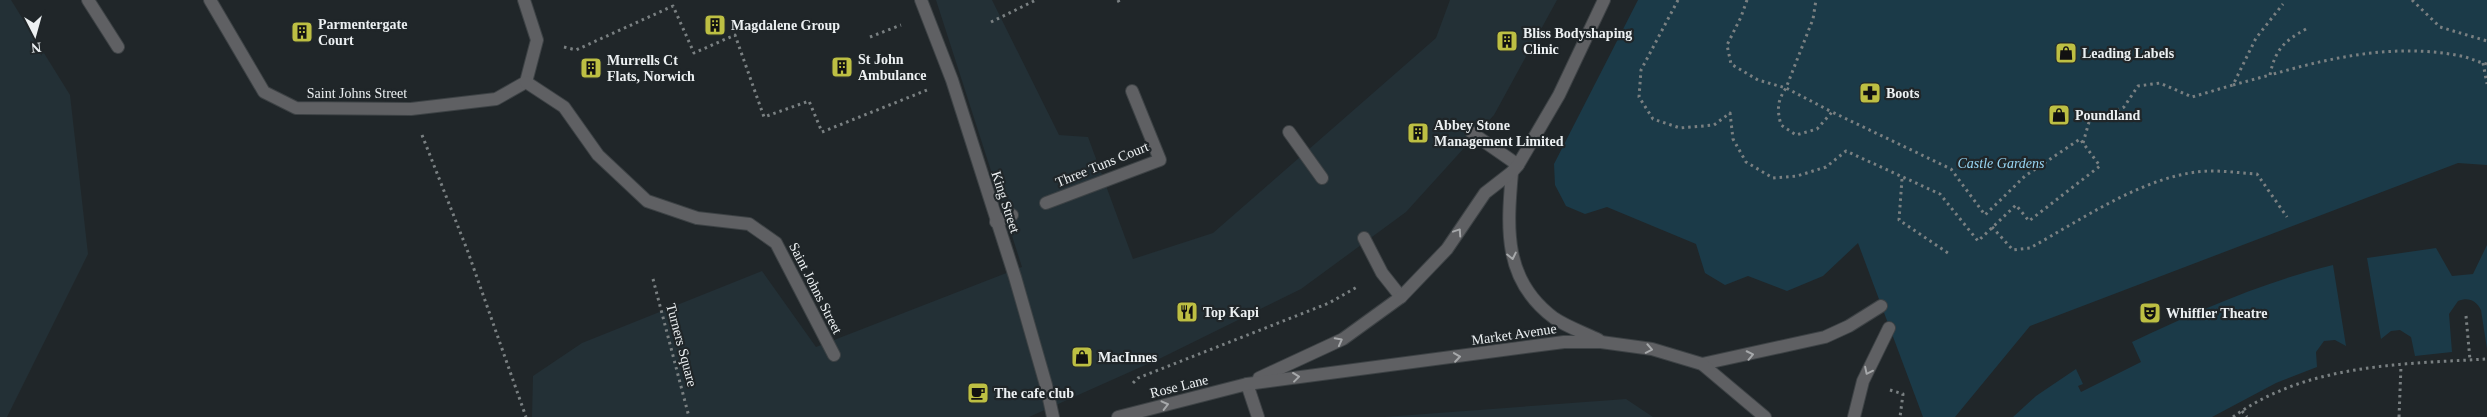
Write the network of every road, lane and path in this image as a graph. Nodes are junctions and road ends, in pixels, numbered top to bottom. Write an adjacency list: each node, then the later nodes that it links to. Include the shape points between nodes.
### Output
1 (88, 0): 16 (street)
2 (210, 0): 25 (street, Saint Johns Street, via 264,92 296,108)
3 (524, 0): 14 (street)
4 (921, 0): 19 (street, King Street)
5 (1036, 0): 12 (path)
6 (1604, 0): 30 (street, via 1559,95)
7 (1678, 0): 37 (path, via 1641,70 1639,97 1653,119 1680,128 1714,125 1730,113 1734,139 1746,162 1773,178 1797,176 1826,167 1846,150 1940,194 1978,240)
8 (1747, 0): 23 (path, via 1727,44 1732,64 1758,80)
9 (1816, 0): 23 (path, via 1813,19)
10 (2412, 0): 15 (path, via 2440,27)
11 (2283, 4): 22 (path, via 2256,38)
12 (991, 22)
13 (2306, 29): 18 (path, via 2286,39 2273,60)
14 (537, 40): 19 (path, via 576,50 673,6 694,53 735,35 764,117 810,101 822,132); 20 (street)
15 (2487, 41)
16 (118, 47)
17 (2485, 63): 18 (path, via 2460,56 2401,51 2365,53 2316,61); 21 (path)
18 (2270, 75): 22 (path)
19 (952, 80): 36 (street, King Street)
20 (526, 82): 25 (street, Saint Johns Street, via 496,98); 46 (street, Saint Johns Street, via 564,107 598,155 647,200 698,218 749,224 776,243)
21 (2487, 84)
22 (2233, 86): 29 (path, via 2192,97 2160,83 2138,86 2124,107 2089,122)
23 (1786, 88): 26 (path); 26 (path, via 1780,96 1777,110 1781,125 1796,135 1817,128)
24 (1132, 91): 33 (street, Three Tuns Court, via 1160,160)
25 (411, 109): 54 (path, via 468,252)
26 (1832, 112): 29 (path, via 1951,169 1985,215 2026,176 2080,139)
27 (1289, 132): 31 (street)
28 (1472, 133): 30 (street)
29 (2083, 144): 37 (path, via 2100,166 2029,221 2016,205)
30 (1515, 169): 41 (street, one-way to 30, via 1447,249 1485,193); 45 (street, one-way to 45, via 1508,221 1517,274 1534,299 1555,318)
31 (1322, 178)
32 (1902, 179): 39 (path, via 1899,220)
33 (1046, 202)
34 (1012, 215): 36 (street)
35 (2286, 217): 37 (path, via 2256,174 2210,171 2174,177 2129,194 2030,248 2013,250)
36 (996, 222): 56 (street, King Street, via 1046,384)
37 (1992, 227)
38 (1364, 238): 41 (street, via 1382,273)
39 (1948, 253)
40 (653, 279): 55 (path, Turners Square)
41 (1401, 297): 51 (street, one-way to 41, via 1343,339)
42 (1881, 306): 49 (street, one-way to 42, via 1825,337)
43 (2466, 316): 48 (path)
44 (1889, 328): 60 (street, one-way to 60, via 1863,381)
45 (1601, 342): 49 (street, Market Avenue, one-way to 49, via 1652,349); 51 (street, Market Avenue, one-way to 45, via 1564,342)
46 (834, 355)
47 (2487, 359): 48 (path)
48 (2470, 360): 50 (path)
49 (1702, 364): 59 (street, Market Avenue)
50 (2401, 366): 53 (path, via 2324,375); 64 (path)
51 (1247, 384): 57 (street, Rose Lane, one-way to 51); 58 (street)
52 (1903, 394): 61 (path)
53 (2242, 411): 62 (path); 63 (path)
54 (526, 417)
55 (688, 417)
56 (1052, 417)
57 (1118, 417)
58 (1258, 417)
59 (1765, 417)
60 (1854, 417)
61 (1900, 417)
62 (2233, 417)
63 (2247, 417)
64 (2399, 417)

